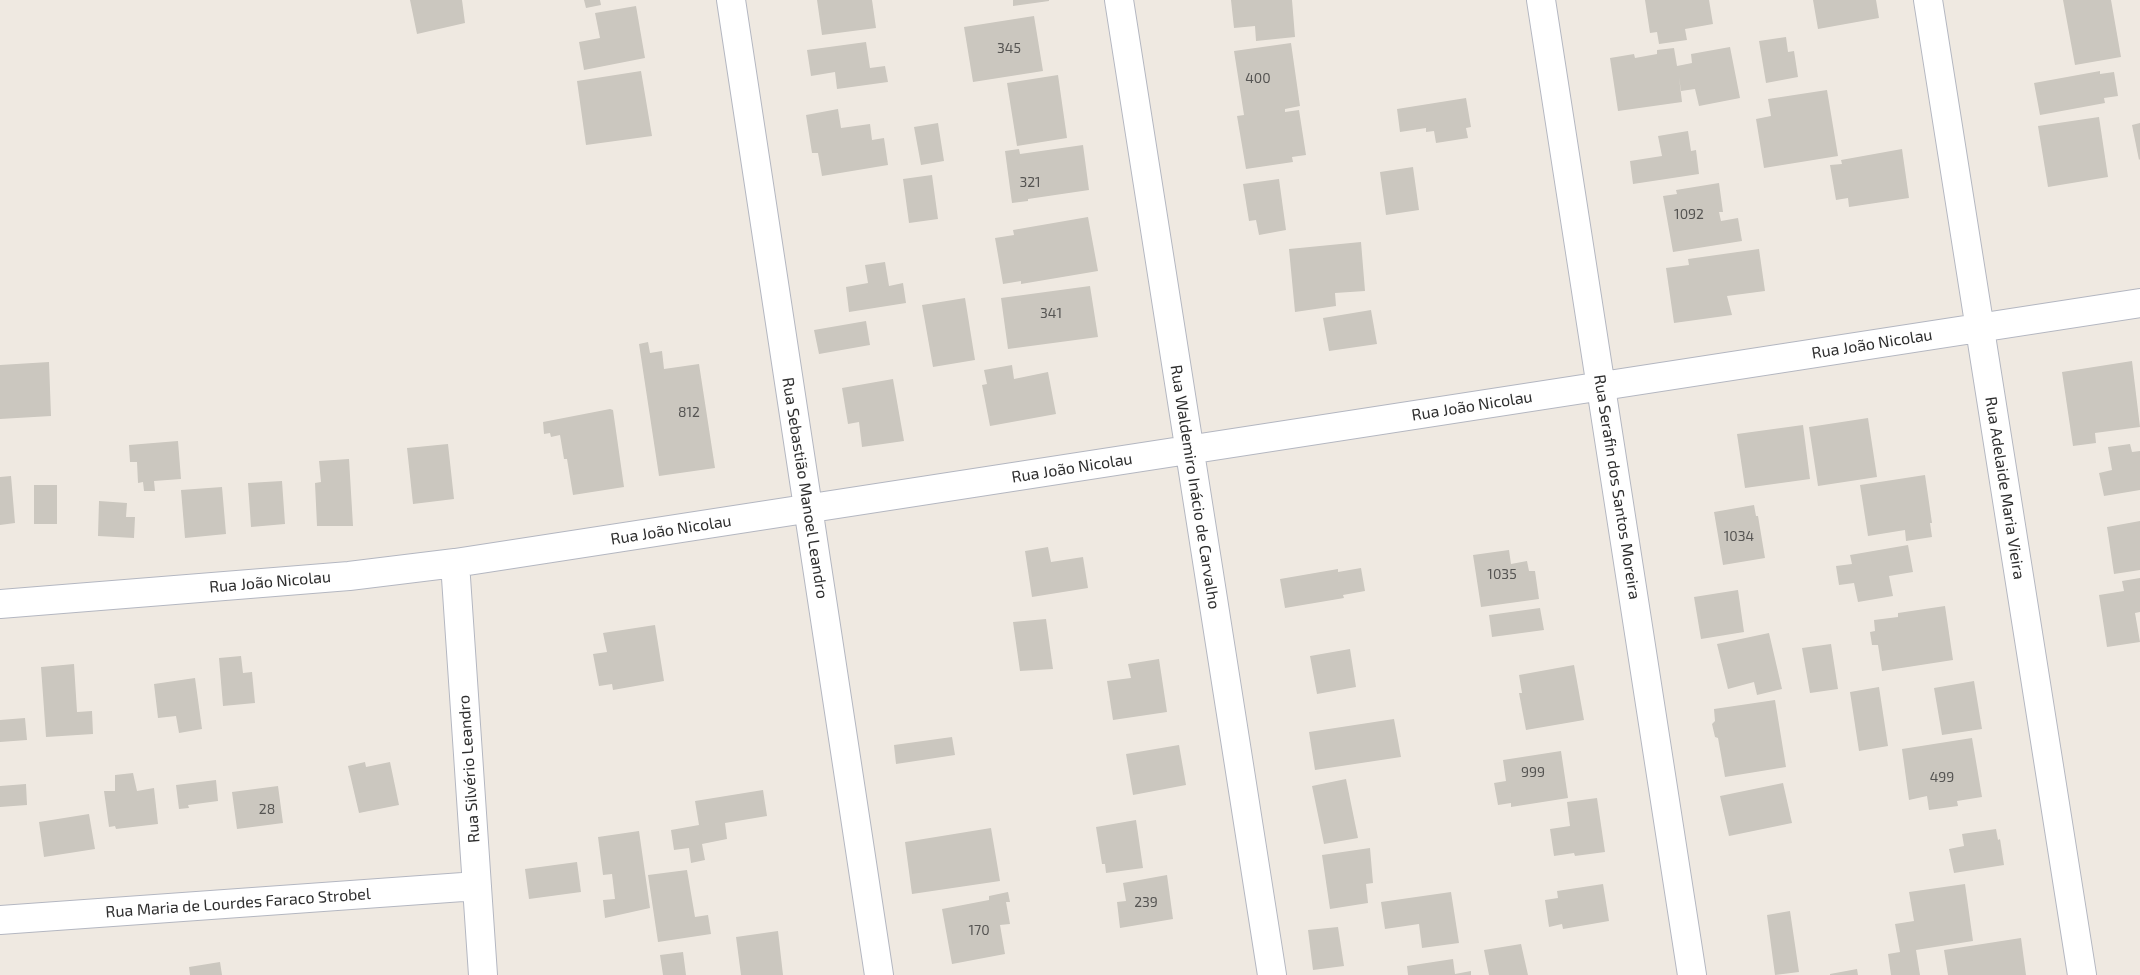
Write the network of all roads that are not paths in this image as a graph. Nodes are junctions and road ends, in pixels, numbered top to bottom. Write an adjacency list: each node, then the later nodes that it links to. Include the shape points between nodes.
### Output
1 (731, 0): 9 (street, Rua Sebastião Manoel Leandro)
2 (1119, 0): 8 (street, Rua Waldemiro Inácio de Carvalho)
3 (1542, 0): 7 (street, Rua Serafin dos Santos Moreira)
4 (1928, 0): 6 (street, Rua Adelaide Maria Vieira)
5 (2140, 303): 6 (street, Rua João Nicolau)
6 (1980, 327): 7 (street, Rua João Nicolau); 18 (street, Rua Adelaide Maria Vieira)
7 (1601, 386): 8 (street, Rua João Nicolau); 17 (street, Rua Serafin dos Santos Moreira)
8 (1189, 450): 9 (street, Rua João Nicolau); 16 (street, Rua Waldemiro Inácio de Carvalho)
9 (808, 509): 10 (street, Rua João Nicolau); 15 (street, Rua Sebastião Manoel Leandro)
10 (454, 562): 11 (street, Rua João Nicolau, via 348,576); 12 (street, Rua Silvério Leandro)
11 (0, 604)
12 (477, 886): 13 (street, Rua Maria de Lourdes Faraco Strobel); 14 (street, Rua Silvério Leandro)
13 (0, 920)
14 (483, 975)
15 (879, 975)
16 (1272, 975)
17 (1692, 975)
18 (2082, 975)

